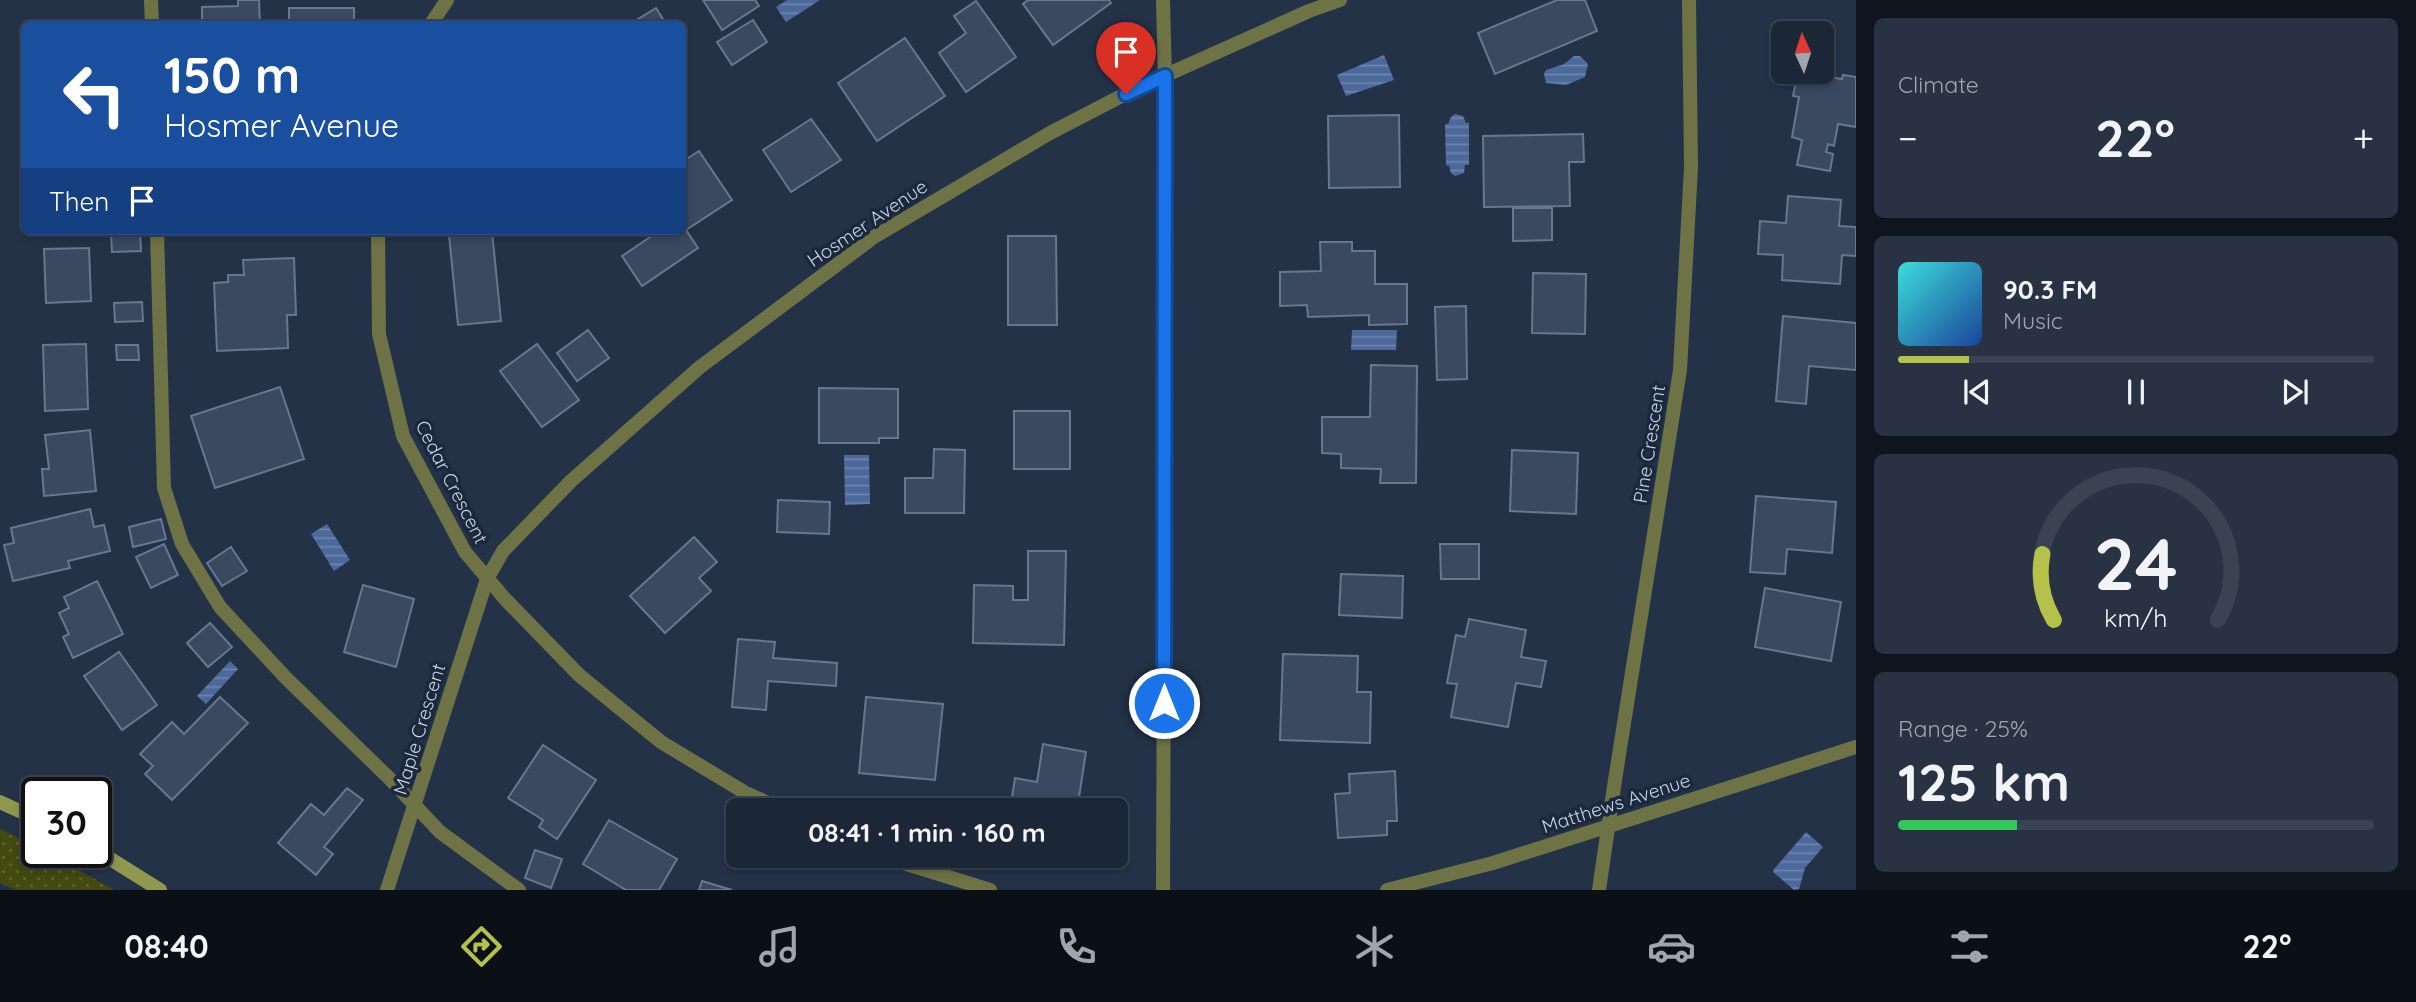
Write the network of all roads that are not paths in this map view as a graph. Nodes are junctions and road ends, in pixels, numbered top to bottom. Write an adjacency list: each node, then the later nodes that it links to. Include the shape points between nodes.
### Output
1 (151, 0): 8 (street)
2 (429, 0): 7 (street)
3 (447, 0): 7 (street)
4 (1163, 0): 9 (street)
5 (1340, 0): 9 (street, Hosmer Avenue)
6 (1689, 0): 18 (street, Pine Crescent, via 1691,167 1680,370)
7 (433, 20)
8 (152, 21)
9 (1165, 76): 12 (street, Hosmer Avenue, via 1050,133 852,253 700,367 571,481 503,551); 25 (street)
10 (158, 235): 16 (street, via 164,488 182,544 220,607)
11 (378, 235): 12 (street, Cedar Crescent, via 379,334 403,436 461,546)
12 (487, 579): 14 (street, via 579,675 661,743); 16 (street, Maple Crescent)
13 (1856, 747): 18 (street, Matthews Avenue)
14 (757, 798)
15 (0, 802): 17 (main road)
16 (415, 805): 22 (street, Maple Crescent); 23 (street, via 440,832)
17 (21, 812)
18 (1608, 825): 26 (street, Matthews Avenue, via 1493,863); 27 (street, Pine Crescent)
19 (112, 860): 21 (main road)
20 (919, 868): 24 (street)
21 (160, 890)
22 (387, 890)
23 (519, 890)
24 (990, 890)
25 (1163, 890)
26 (1387, 890)
27 (1600, 890)

